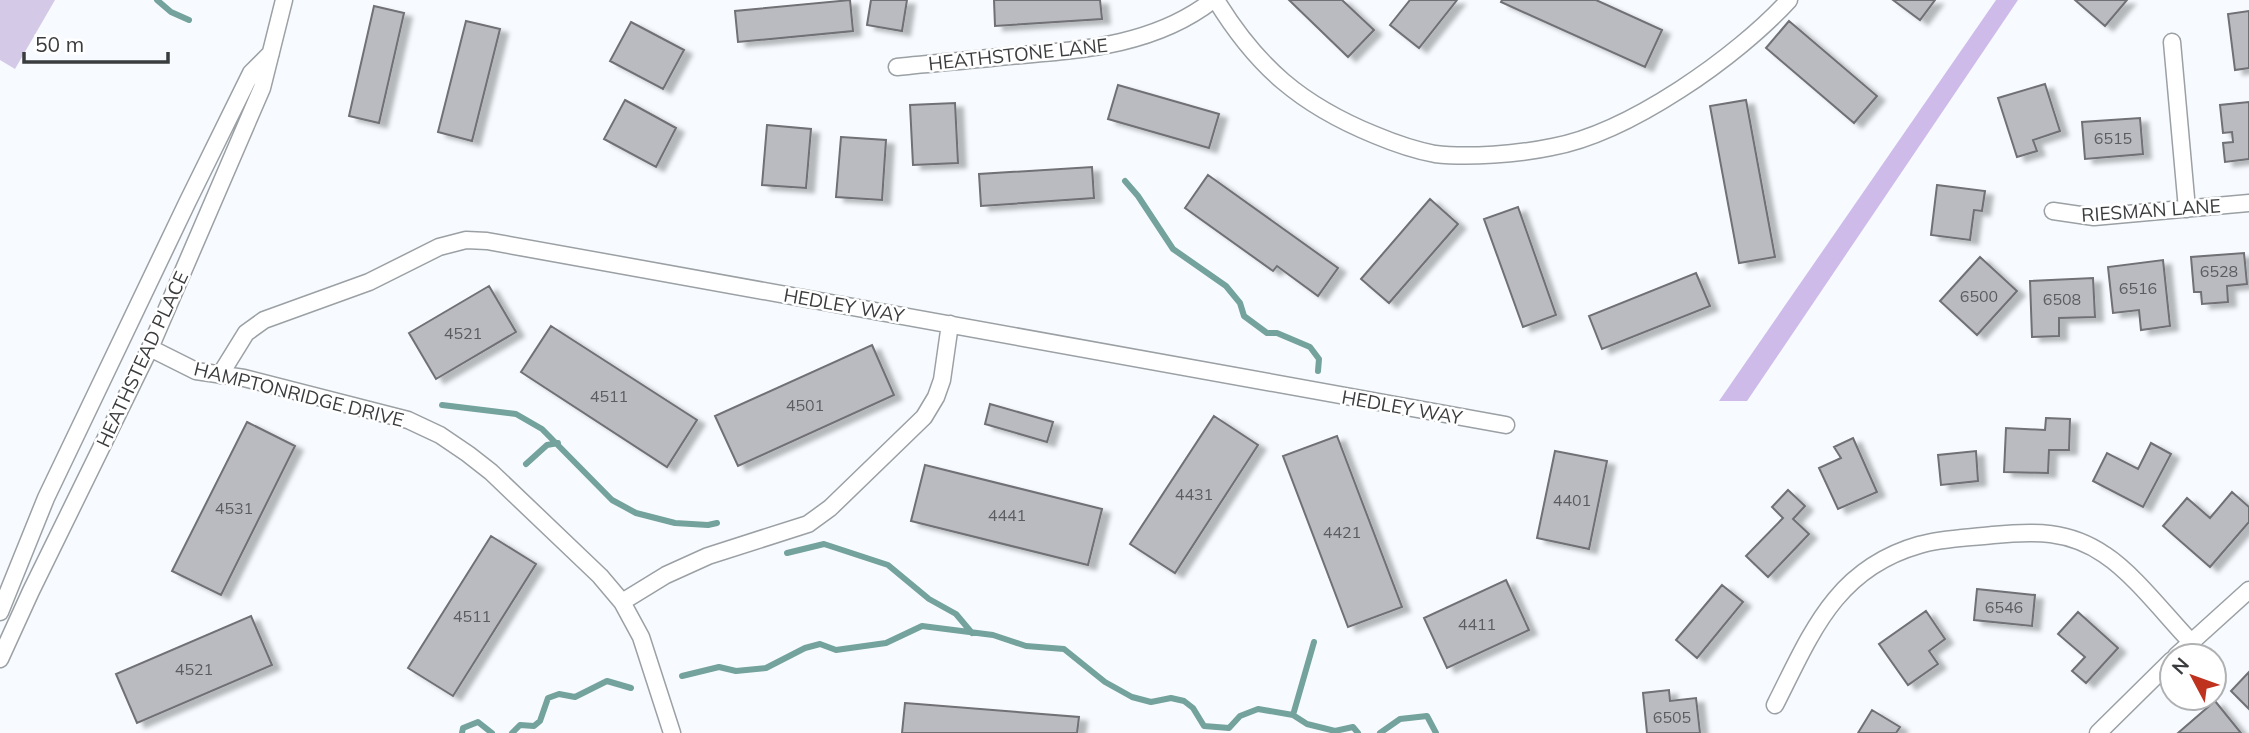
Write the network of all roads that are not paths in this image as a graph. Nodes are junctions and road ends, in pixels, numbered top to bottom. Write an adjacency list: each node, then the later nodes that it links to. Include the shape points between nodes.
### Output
1 (284, 0): 5 (street, HEATHSTEAD PLACE)
2 (1214, 0): 3 (street, via 1252,52 1307,101 1402,146 1458,155 1553,147 1598,133 1695,79 1738,48); 6 (street, HEATHSTONE LANE, via 1160,31 1124,43)
3 (1789, 0)
4 (2172, 42): 8 (street)
5 (271, 53): 11 (street, HEATHSTEAD PLACE, via 262,88); 16 (street, HEATHSTEAD PLACE, via 251,72 187,203 46,498)
6 (897, 67)
7 (2249, 203): 8 (street, RIESMAN LANE)
8 (2187, 209): 9 (street, RIESMAN LANE, via 2094,217)
9 (2053, 211)
10 (950, 324): 12 (street, HEDLEY WAY, via 466,240 264,320 246,333); 13 (street, HEDLEY WAY); 15 (street, via 942,380 924,417 830,508 808,524 708,556 666,575)
11 (150, 348): 12 (street, HAMPTONRIDGE DRIVE, via 196,371); 18 (street, HEATHSTEAD PLACE)
12 (219, 375): 15 (street, HAMPTONRIDGE DRIVE, via 383,413 440,435 491,472 600,576)
13 (1506, 425)
14 (2249, 590): 17 (street)
15 (621, 603): 21 (street, HAMPTONRIDGE DRIVE, via 641,637)
16 (0, 612)
17 (2190, 642): 20 (street, via 2121,568 2082,542 2029,532 1950,539 1890,555 1840,592 1813,630)
18 (0, 659)
19 (2158, 674): 22 (street)
20 (1775, 705)
21 (672, 733)
22 (2098, 733)

